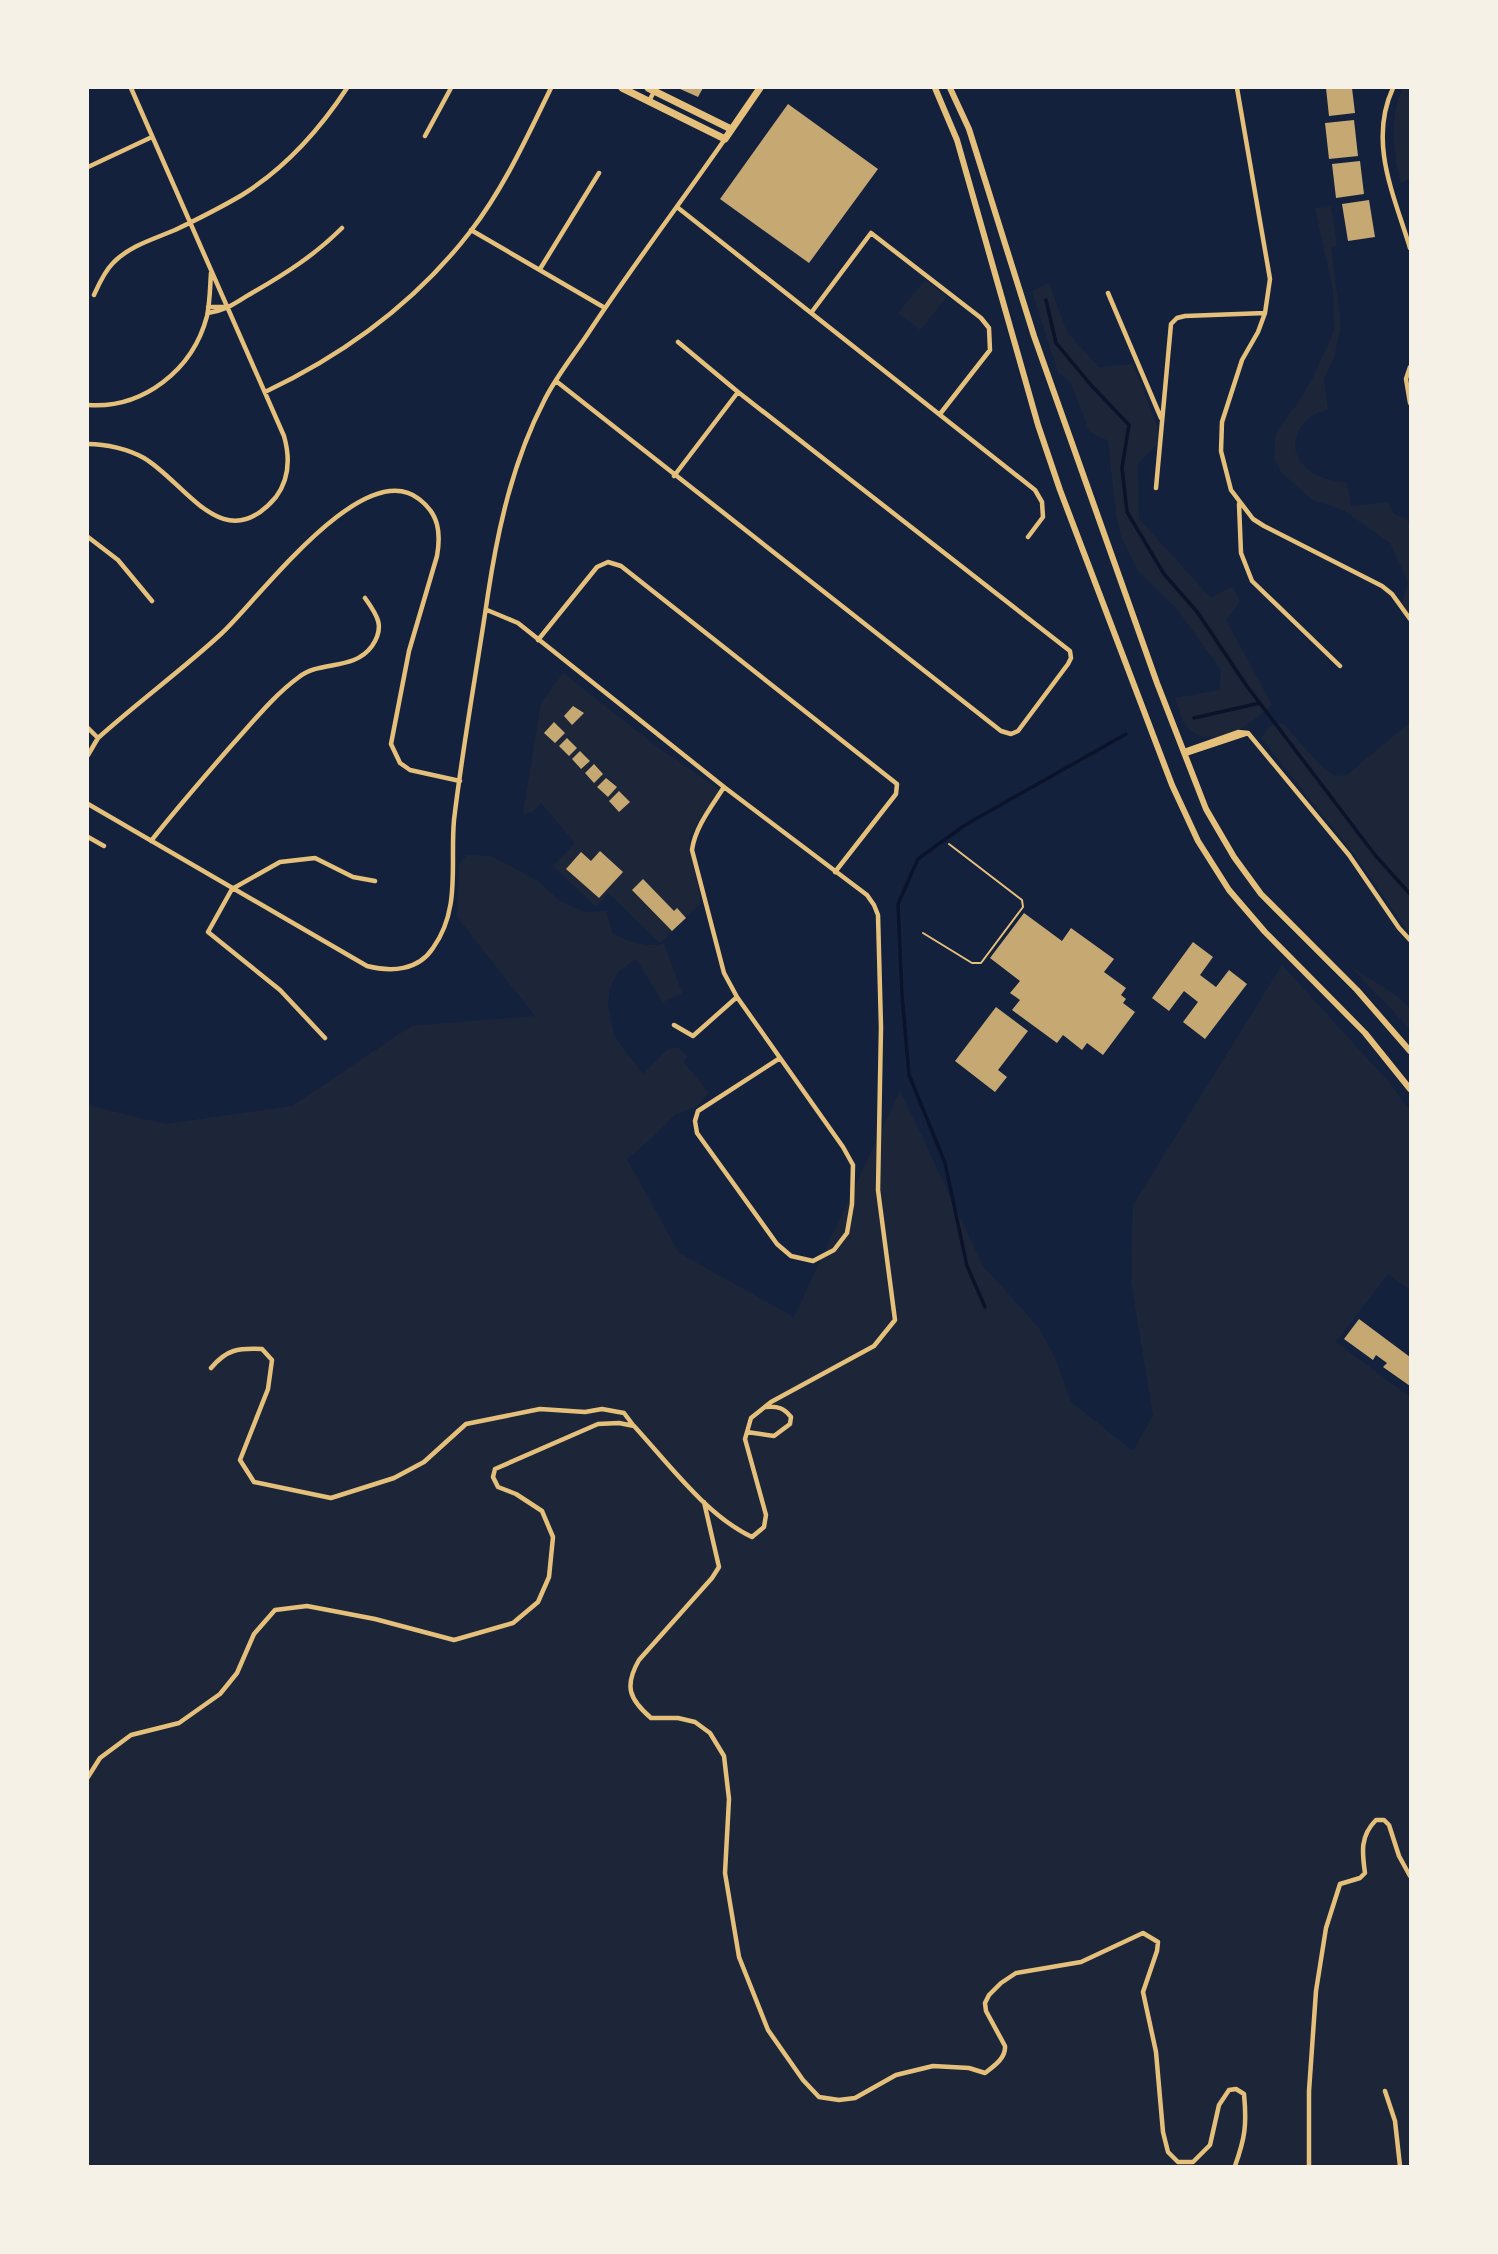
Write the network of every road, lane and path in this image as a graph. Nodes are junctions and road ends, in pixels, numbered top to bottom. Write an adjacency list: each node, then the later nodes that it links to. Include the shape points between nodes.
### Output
1 (131, 88): 15 (street)
2 (347, 88): 20 (street, via 316,129 277,168 249,190)
3 (451, 88): 14 (street)
4 (551, 88): 22 (street, via 513,165)
5 (622, 88): 12 (main road)
6 (760, 88): 13 (main road)
7 (935, 88): 75 (main road, via 957,140 1060,490 1172,785 1198,841 1229,890 1365,1033)
8 (950, 88): 56 (main road, via 969,129 1034,336)
9 (1237, 88): 32 (street, via 1270,279)
10 (1393, 88): 23 (street, via 1383,124 1383,156)
11 (653, 89): 12 (street); 13 (main road)
12 (649, 101): 16 (main road)
13 (731, 129): 16 (main road)
14 (425, 136)
15 (152, 137): 17 (street); 20 (street)
16 (724, 139): 19 (street)
17 (88, 167)
18 (599, 173): 24 (street)
19 (677, 207): 29 (street); 31 (street)
20 (190, 223): 25 (street); 27 (street, via 114,261)
21 (342, 228): 28 (street, via 290,272)
22 (471, 230): 24 (street); 36 (street, via 392,313 336,354)
23 (1410, 248)
24 (540, 269): 29 (street)
25 (211, 273): 28 (street); 30 (street)
26 (1108, 293): 41 (street)
27 (94, 295)
28 (228, 307): 30 (street, via 222,312); 36 (street)
29 (605, 308): 35 (street)
30 (208, 310): 39 (street, via 194,347 160,385 120,403)
31 (811, 313): 40 (street); 40 (street, via 871,233 970,309 989,328 989,350)
32 (1265, 313): 41 (street, via 1185,316 1171,324); 45 (street, via 1242,360 1222,422 1221,451)
33 (678, 342): 37 (street)
34 (1410, 367): 38 (street, via 1406,379)
35 (556, 381): 43 (street); 50 (street, via 532,426 510,485)
36 (265, 392): 42 (street, via 284,436 288,466 279,492 252,516 234,520 214,516 145,459 121,449)
37 (738, 392): 43 (street); 43 (street, via 1070,651 1071,658 1018,731 1001,731)
38 (1410, 403)
39 (88, 405)
40 (940, 414): 47 (street, via 1035,490 1043,517)
41 (1162, 419): 44 (street)
42 (88, 444)
43 (674, 476)
44 (1156, 488)
45 (1239, 503): 51 (street, via 1264,526 1382,586); 53 (street, via 1241,553 1252,580)
46 (88, 537): 49 (street, via 118,560)
47 (1028, 537)
48 (365, 598): 62 (street, via 379,617 380,628 371,648 354,660 302,674 288,685)
49 (152, 601)
50 (486, 610): 52 (street, via 518,623); 58 (street)
51 (1410, 620)
52 (538, 640): 59 (street); 65 (street, via 597,567 608,562 621,566 897,784 896,794)
53 (1340, 666)
54 (88, 728): 55 (street)
55 (98, 738): 57 (street); 58 (street, via 221,635 327,524 373,495 407,491 430,509 439,541 409,651 391,744 400,763 410,770)
56 (1185, 753): 69 (street, via 1248,733 1349,855); 73 (main road, via 1220,835 1261,894)
57 (88, 755)
58 (460, 781): 67 (street, via 448,921 433,950 414,965 393,970 367,966)
59 (724, 787): 65 (street); 70 (street, via 698,830 692,850 721,965)
60 (88, 804): 62 (street)
61 (88, 837): 64 (street)
62 (151, 841): 67 (street)
63 (948, 845): 68 (lane, via 1022,900 1023,907 981,963 972,963)
64 (103, 846)
65 (835, 872): 77 (street, via 867,895 877,915 881,1027 878,1190 895,1320 874,1346)
66 (375, 881): 67 (street, via 306,858 280,862)
67 (233, 889): 72 (street, via 208,932 280,990)
68 (923, 933)
69 (1410, 940)
70 (737, 998): 71 (street, via 693,1036); 74 (street)
71 (674, 1025)
72 (325, 1038)
73 (1410, 1051)
74 (780, 1058): 74 (street, via 853,1165 847,1233 834,1250 813,1261 791,1256 777,1244 708,1150 695,1121 698,1111)
75 (1410, 1089)
76 (211, 1368): 78 (street, via 222,1355 262,1349 272,1360 268,1389 240,1460 254,1482 331,1498 394,1478 424,1462 466,1424 540,1409 602,1409 624,1413)
77 (765, 1407): 79 (street, via 751,1418); 79 (street, via 786,1410 792,1417 790,1424 774,1436)
78 (634, 1426): 80 (street); 81 (street, via 598,1424 495,1469 498,1487 542,1511 553,1537 549,1577 538,1602 513,1623 454,1640 307,1606 275,1610 254,1634 237,1673 220,1694 179,1723 131,1735 100,1758)
79 (747, 1432): 80 (street, via 745,1439 766,1515 764,1527 752,1536 737,1530)
80 (704, 1501): 84 (street, via 719,1567 639,1660 630,1676 630,1691 638,1707 651,1718 695,1722 710,1733 724,1756 729,1799 725,1873 739,1957 768,2030 803,2080 819,2097 839,2100 855,2098 896,2075 933,2066 985,2073 1006,2051 985,2003 1001,1983 1016,1973 1081,1962 1143,1933 1158,1942 1143,1992 1156,2052 1168,2152 1178,2162 1193,2162 1210,2145 1219,2105 1229,2090 1236,2089 1244,2094 1246,2116)
81 (88, 1777)
82 (1410, 1875): 85 (street, via 1389,1825 1376,1820 1363,1838 1365,1873 1340,1884 1326,1928 1309,2091)
83 (1385, 2091): 86 (street, via 1395,2121)
84 (1236, 2166)
85 (1309, 2166)
86 (1400, 2166)

